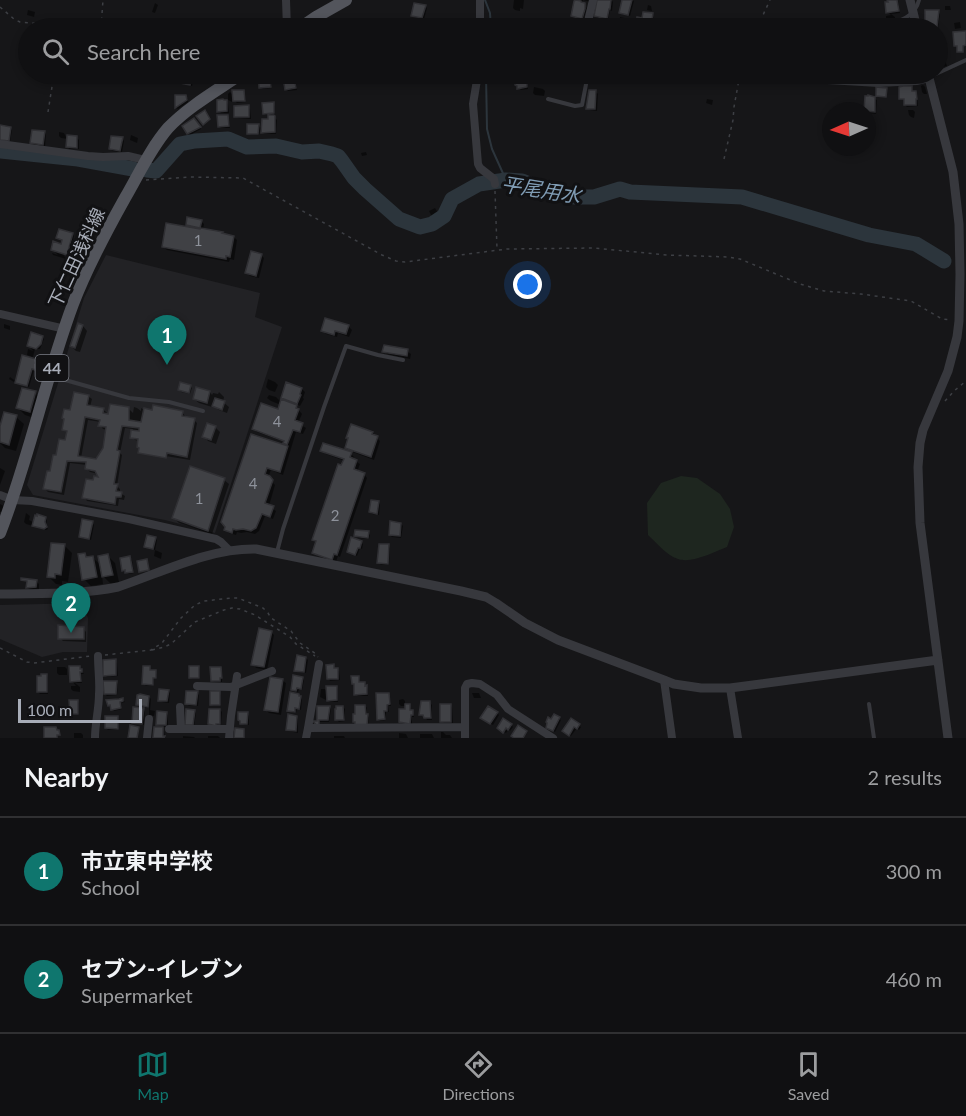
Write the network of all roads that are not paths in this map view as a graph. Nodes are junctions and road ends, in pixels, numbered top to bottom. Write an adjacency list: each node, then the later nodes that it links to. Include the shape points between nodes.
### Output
1 (286, 0): 8 (street)
2 (345, 0): 9 (main road)
3 (480, 0): 10 (street)
4 (593, 0): 11 (street)
5 (910, 0): 7 (street)
6 (919, 0): 7 (lane)
7 (913, 12): 12 (lane); 13 (street)
8 (287, 18)
9 (315, 18)
10 (480, 18)
11 (589, 18)
12 (907, 18)
13 (914, 18)
14 (966, 60): 15 (lane)
15 (948, 68)
16 (226, 84): 24 (main road, 下仁田浅科線 / 44, via 185,112)
17 (476, 84): 25 (street, via 473,104 478,164)
18 (586, 84): 22 (lane, via 582,105)
19 (862, 84): 20 (lane)
20 (898, 84)
21 (935, 84): 38 (street, via 956,187 960,245 957,337 920,443 918,467 920,524)
22 (548, 99)
23 (0, 144): 24 (street)
24 (145, 160): 27 (main road, 下仁田浅科線 / 44, via 82,282)
25 (495, 182)
26 (0, 314): 27 (street)
27 (65, 329): 29 (main road, 下仁田浅科線 / 44)
28 (403, 360): 35 (lane, via 346,346)
29 (50, 376): 30 (lane, via 129,398); 32 (main road, 下仁田浅科線 / 44)
30 (203, 411)
31 (0, 495): 32 (street)
32 (13, 500): 33 (main road, 下仁田浅科線 / 44); 34 (street, via 129,519 216,539)
33 (0, 533)
34 (229, 550): 35 (street); 36 (street, via 103,590)
35 (277, 553): 42 (street, via 486,597 558,640)
36 (0, 594)
37 (98, 656): 54 (street)
38 (938, 660): 45 (street); 63 (street)
39 (318, 664): 49 (street)
40 (272, 671): 44 (street)
41 (237, 676): 44 (street)
42 (664, 680): 45 (street, via 687,687); 60 (street)
43 (197, 686): 44 (street)
44 (236, 686): 53 (street)
45 (730, 688): 61 (street)
46 (870, 704): 62 (lane)
47 (180, 707): 52 (street)
48 (148, 718): 55 (street)
49 (308, 728): 50 (street); 57 (street)
50 (465, 728): 58 (street); 59 (street, via 465,688 472,683 497,695 508,709)
51 (169, 729): 52 (street)
52 (180, 729): 53 (street)
53 (230, 729): 56 (street)
54 (95, 738)
55 (147, 738)
56 (229, 738)
57 (306, 738)
58 (465, 738)
59 (553, 738)
60 (672, 738)
61 (738, 738)
62 (874, 738)
63 (948, 738)

